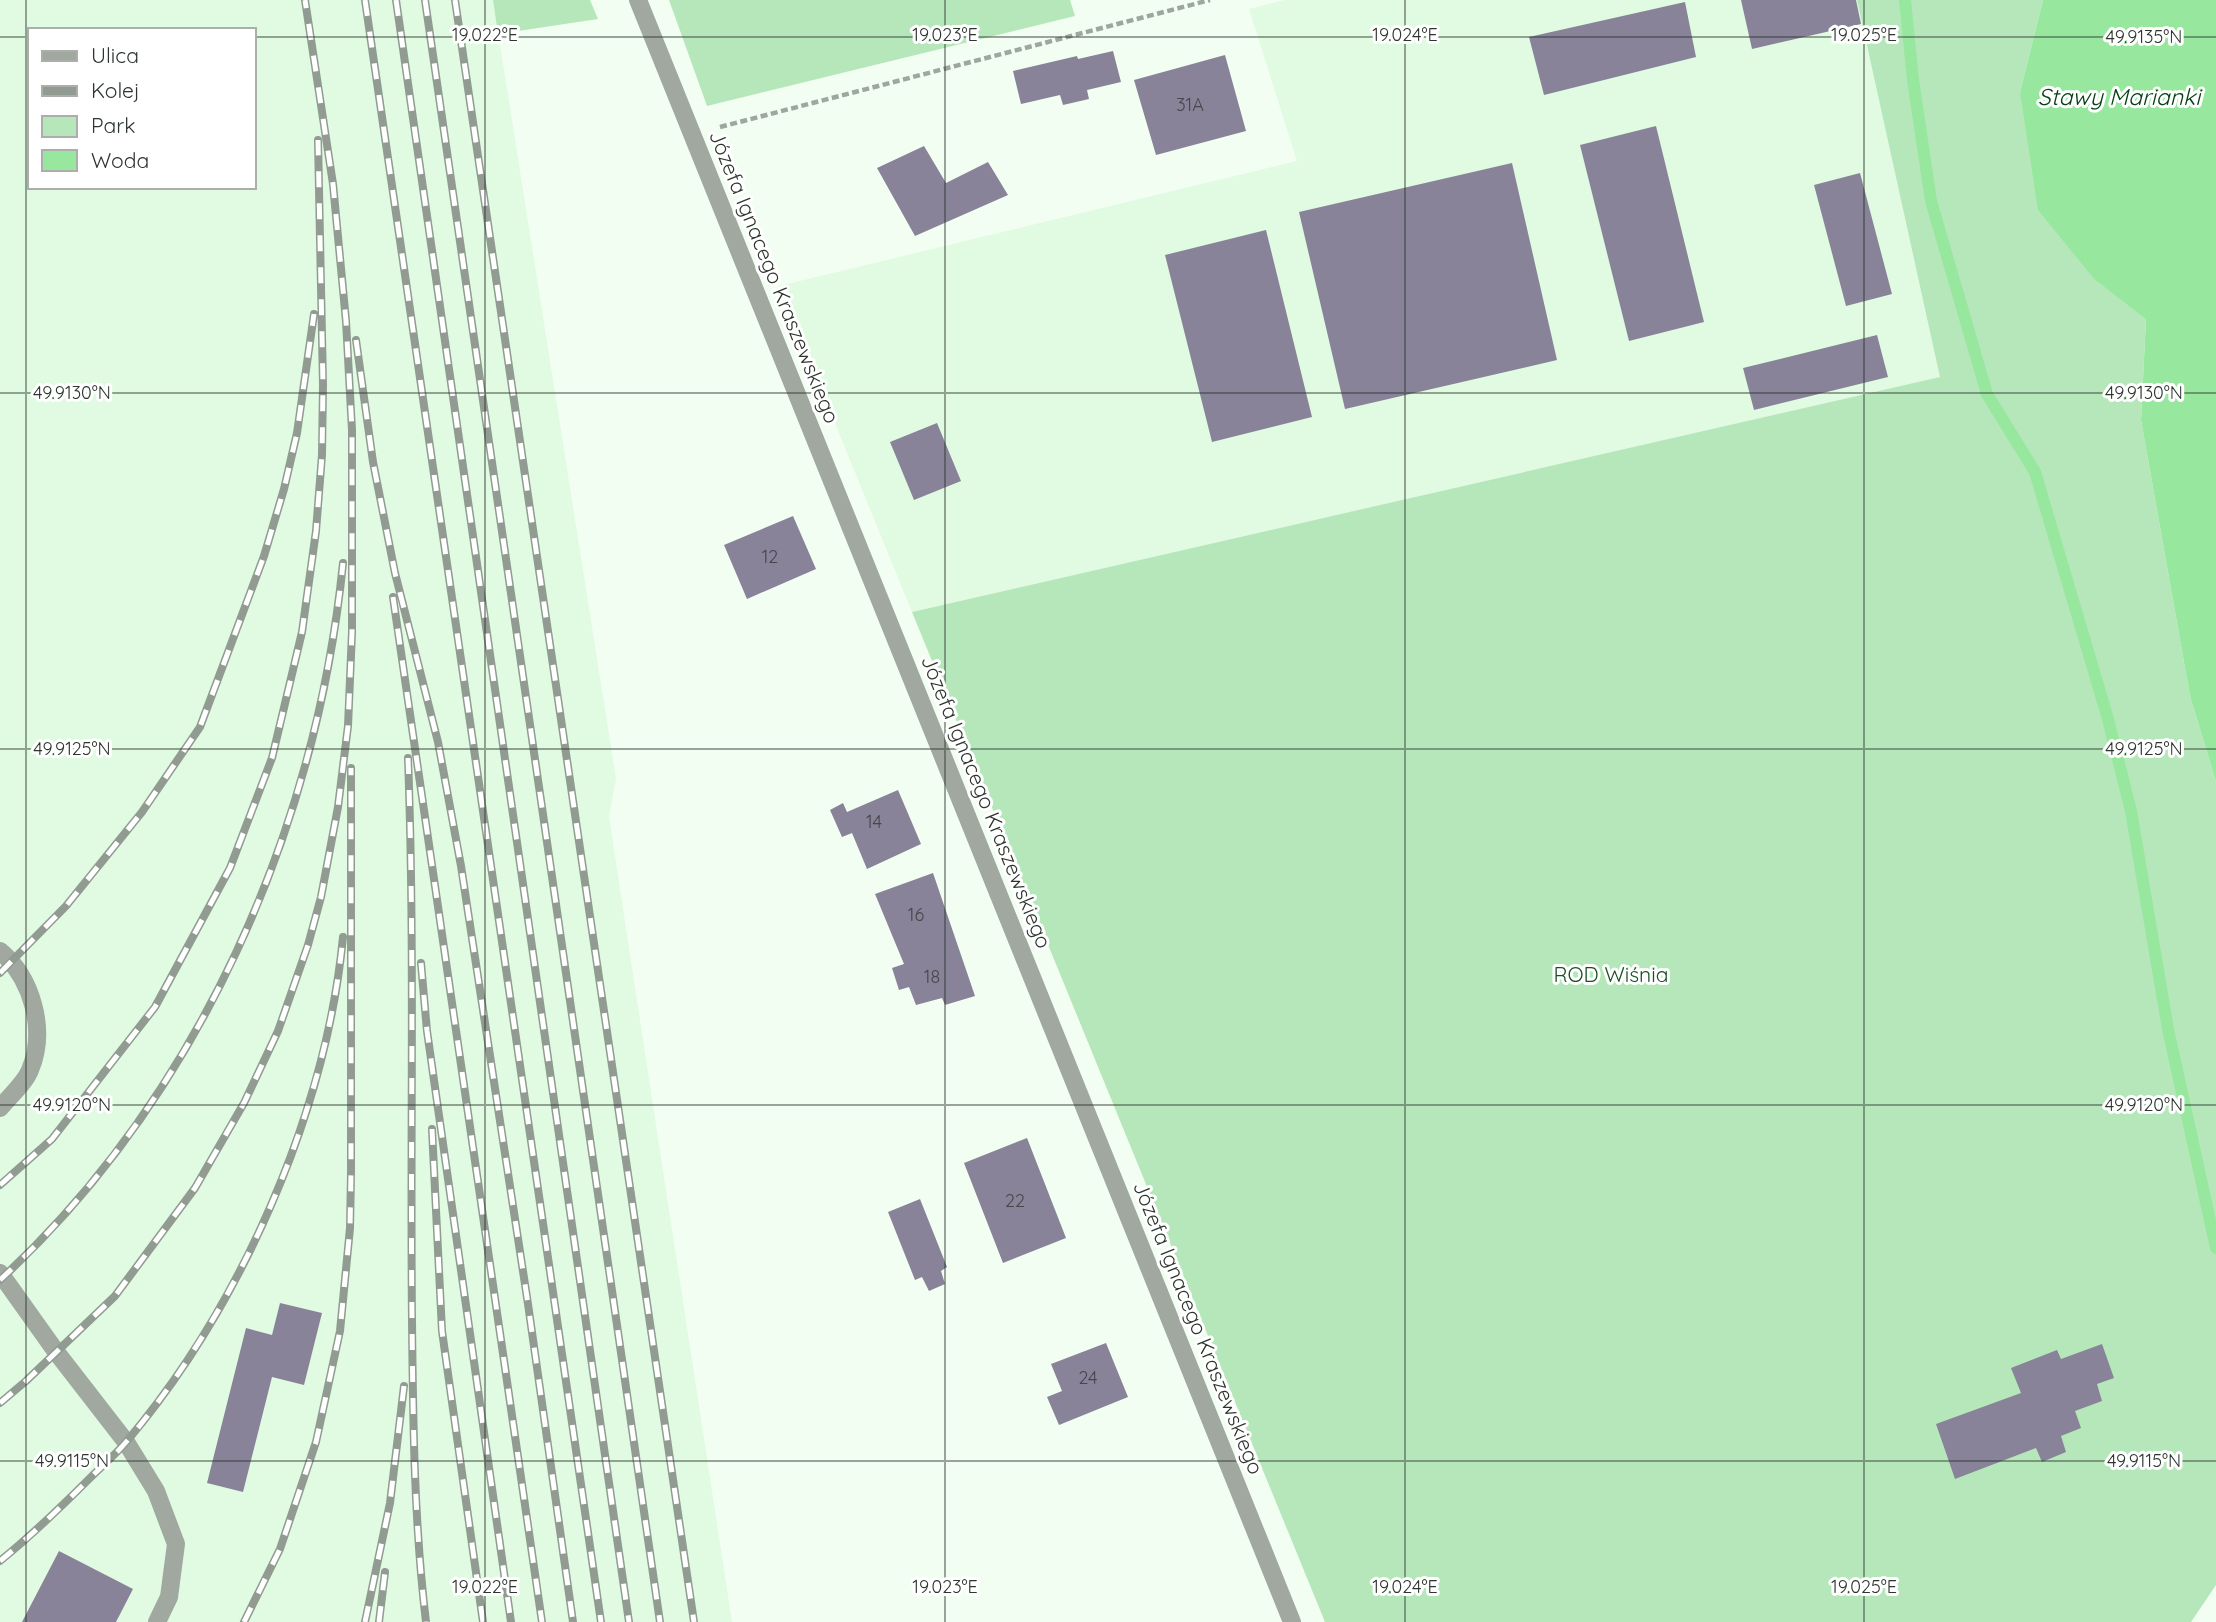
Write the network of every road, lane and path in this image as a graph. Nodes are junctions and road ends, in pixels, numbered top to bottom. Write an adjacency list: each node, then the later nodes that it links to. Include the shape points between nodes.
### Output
1 (638, 0): 3 (street, Józefa Ignacego Kraszewskiego)
2 (1210, 0): 3 (path)
3 (692, 134): 8 (street, Józefa Ignacego Kraszewskiego)
4 (0, 951): 5 (street, via 13,962 30,990 38,1037 30,1071)
5 (0, 1108)
6 (0, 1273): 7 (street, via 126,1442 156,1491 176,1544 169,1597)
7 (157, 1622)
8 (1292, 1622)

